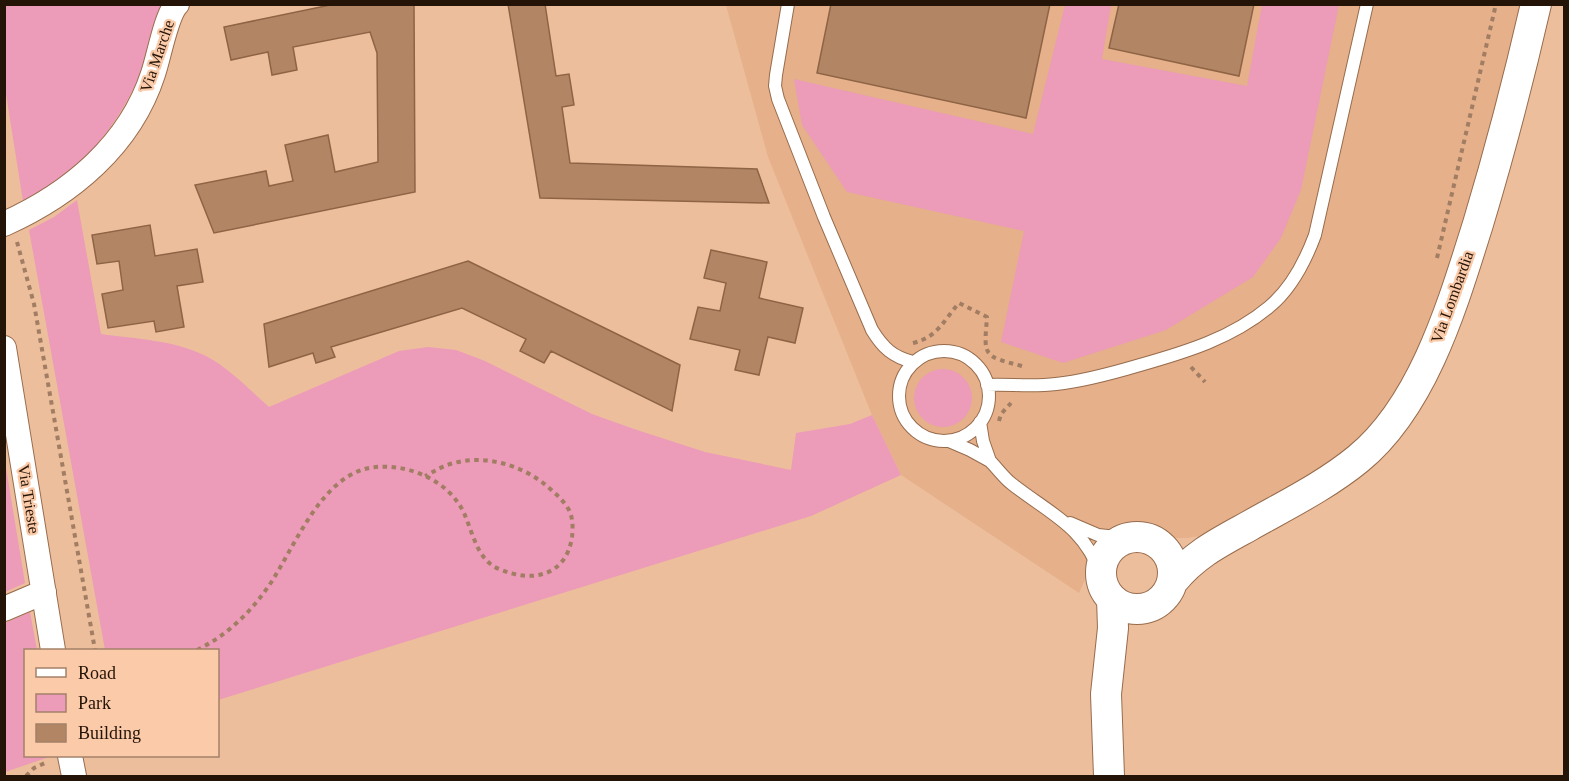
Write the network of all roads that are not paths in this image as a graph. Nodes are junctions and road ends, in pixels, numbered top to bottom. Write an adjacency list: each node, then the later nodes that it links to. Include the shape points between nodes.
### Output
1 (177, 4): 5 (street, Via Marche, via 168,19 151,80 113,145 81,179 38,207)
2 (788, 4): 7 (lane, via 776,75 778,99 872,330 890,353)
3 (1366, 4): 8 (lane, via 1315,235 1306,258 1284,292 1254,319 1214,341 1157,360 1077,381)
4 (1536, 4): 13 (street, Via Lombardia, via 1495,167 1452,307 1416,384 1398,415 1358,459 1309,493)
5 (10, 232)
6 (4, 348): 17 (street, Via Trieste)
7 (914, 362): 8 (lane, via 930,353 953,352 980,369); 10 (lane, via 900,385 901,411 916,432 932,440)
8 (987, 386): 9 (lane, via 988,405)
9 (980, 422): 10 (lane, via 961,438); 11 (lane)
10 (949, 441): 11 (lane)
11 (990, 461): 12 (lane, via 1010,483)
12 (1063, 520): 14 (lane, via 1098,536); 18 (lane, via 1088,546)
13 (1229, 537): 15 (street, Via Lombardia); 16 (street, Via Lombardia, via 1195,557)
14 (1127, 538): 15 (street, Via Lombardia, via 1145,538); 18 (street, via 1104,559)
15 (1161, 546): 16 (street, via 1170,558)
16 (1173, 581): 18 (street, Via Lombardia, via 1159,602 1148,608)
17 (44, 592): 19 (street); 20 (street, Via Trieste)
18 (1116, 595): 23 (street, via 1119,627 1111,645 1106,694)
19 (4, 609)
20 (53, 649)
21 (61, 758): 22 (street)
22 (74, 777)
23 (1109, 777)

